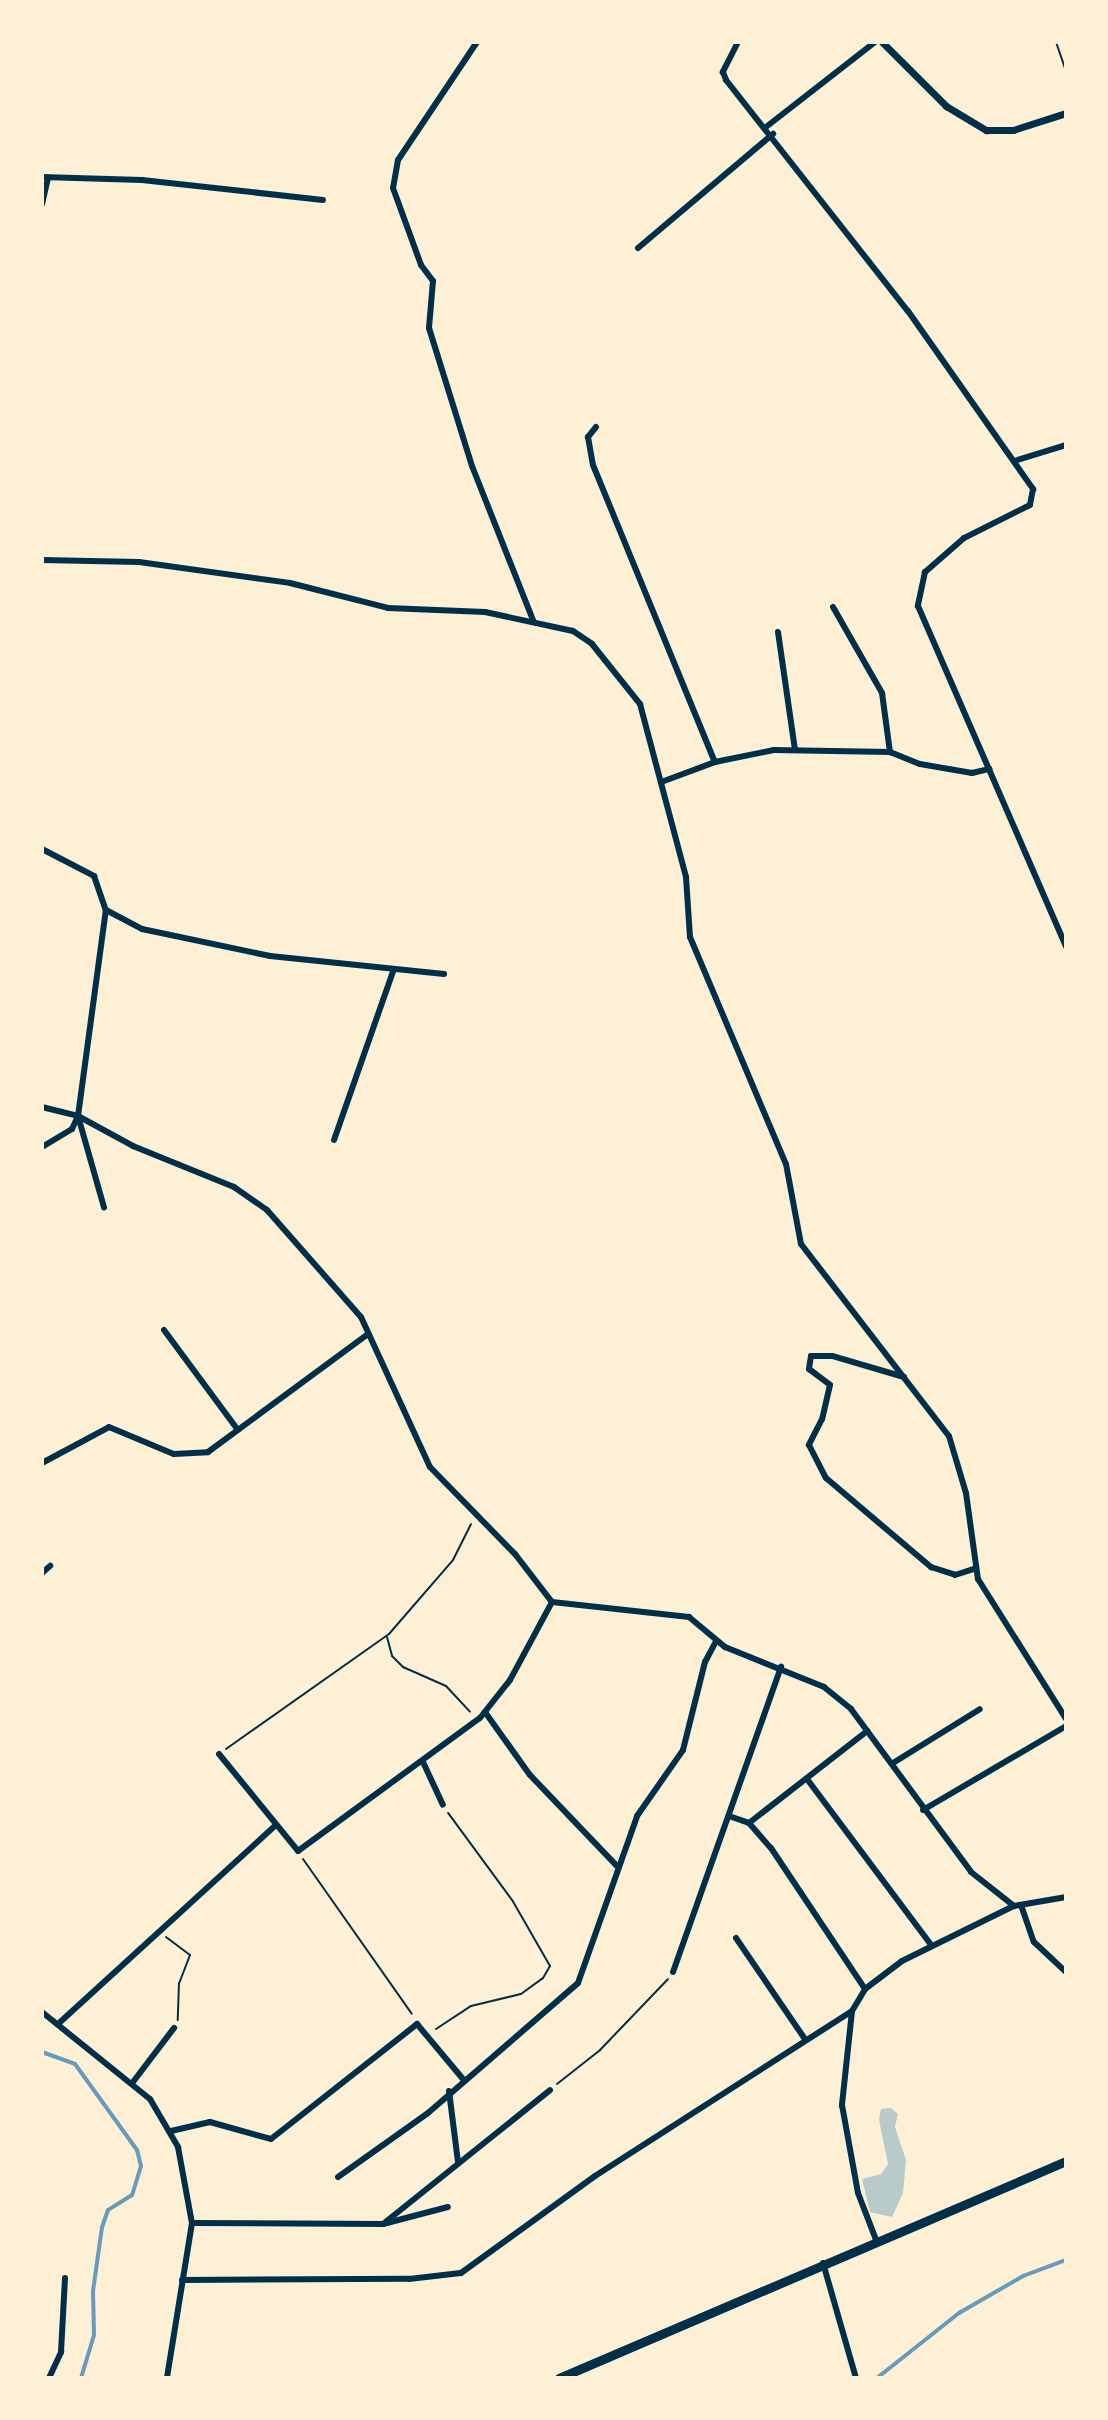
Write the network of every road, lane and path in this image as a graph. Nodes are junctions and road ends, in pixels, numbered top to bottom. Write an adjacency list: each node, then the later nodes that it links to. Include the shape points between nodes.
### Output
1 (477, 42): 19 (street, via 398,160 393,188 421,265 433,281 429,328 472,466)
2 (738, 42): 8 (street, via 723,72)
3 (875, 42): 8 (street)
4 (882, 42): 7 (street, via 946,106 986,130 1013,130)
5 (1056, 42): 6 (path)
6 (1066, 71)
7 (1066, 113)
8 (766, 127): 9 (street)
9 (773, 134): 13 (street); 16 (street)
10 (45, 178): 11 (street, via 142,180); 12 (street)
11 (323, 200)
12 (42, 204)
13 (638, 248)
14 (596, 427): 23 (street, via 588,437 593,465)
15 (1066, 445): 16 (street)
16 (1014, 461): 24 (street, via 1033,489 1030,505 964,538 925,572 918,589 918,606)
17 (42, 560): 19 (street, via 139,562 290,583 388,608)
18 (833, 607): 22 (street, via 882,693)
19 (533, 620): 25 (street, via 573,631 617,673 640,704)
20 (778, 632): 21 (street)
21 (795, 750): 22 (street); 23 (street)
22 (890, 752): 24 (street, via 933,767 972,773)
23 (715, 762): 25 (street)
24 (990, 769): 28 (street)
25 (664, 781): 38 (street, via 686,877 690,937 786,1164 801,1244 843,1305)
26 (42, 849): 27 (street, via 94,876)
27 (106, 910): 29 (street, via 142,929 189,942); 32 (street)
28 (1066, 946)
29 (394, 969): 30 (street); 33 (street)
30 (444, 974)
31 (42, 1107): 32 (street)
32 (78, 1116): 34 (street, via 72,1129); 35 (street); 37 (street, via 133,1146 234,1187 267,1210 341,1291)
33 (334, 1140)
34 (42, 1147)
35 (104, 1207)
36 (164, 1330): 39 (street)
37 (368, 1334): 39 (street); 41 (street, via 419,1451)
38 (907, 1378): 43 (street, via 958,1458); 43 (street, via 832,1356 811,1356 809,1369 830,1385 823,1418 809,1445 826,1478 931,1567 955,1575)
39 (238, 1430): 40 (street, via 217,1448 188,1455 109,1427)
40 (42, 1463)
41 (479, 1517): 45 (street); 46 (path, via 453,1560)
42 (50, 1566): 44 (street)
43 (974, 1569): 51 (street)
44 (42, 1573)
45 (552, 1602): 47 (street, via 610,1611 671,1611 689,1617); 50 (street, via 510,1680)
46 (386, 1636): 52 (path, via 392,1656 403,1667 446,1686); 55 (path)
47 (716, 1641): 48 (street); 65 (street, via 705,1662 683,1750 637,1816)
48 (781, 1667): 54 (street, via 841,1698); 61 (street)
49 (980, 1709): 57 (street)
50 (485, 1712): 52 (street); 65 (street, via 530,1775)
51 (1066, 1719)
52 (477, 1720): 56 (street)
53 (1066, 1726): 60 (street)
54 (867, 1731): 57 (street); 58 (street)
55 (219, 1754): 63 (street)
56 (423, 1762): 59 (street); 64 (street)
57 (893, 1763): 60 (street)
58 (807, 1779): 62 (street); 70 (street)
59 (443, 1805): 79 (path, via 512,1900 550,1966 521,1994 471,2006)
60 (923, 1810): 67 (street, via 971,1872)
61 (729, 1816): 62 (street); 71 (street)
62 (749, 1823): 73 (street)
63 (276, 1825): 64 (street); 68 (street)
64 (298, 1851): 77 (path)
65 (617, 1866): 81 (street, via 599,1933 578,1983)
66 (1066, 1897): 67 (street)
67 (1017, 1906): 70 (street); 72 (street, via 1034,1942)
68 (161, 1933): 76 (street); 78 (path, via 190,1955 179,1983 180,2017)
69 (736, 1938): 80 (street)
70 (931, 1945): 73 (street)
71 (673, 1972): 83 (path, via 600,2050)
72 (1066, 1972)
73 (865, 1989): 74 (street)
74 (852, 2011): 80 (street); 92 (street, via 842,2105 858,2193)
75 (42, 2012): 76 (street)
76 (58, 2024): 82 (street)
77 (417, 2024): 79 (street); 85 (street, via 271,2139 210,2122)
78 (174, 2028): 82 (street)
79 (428, 2036): 81 (street)
80 (805, 2039): 95 (street, via 595,2176 461,2273 409,2279)
81 (463, 2079): 84 (street)
82 (133, 2082): 85 (street)
83 (550, 2090): 87 (street)
84 (449, 2091): 87 (street); 88 (street, via 428,2113)
85 (171, 2131): 90 (street, via 183,2164)
86 (1066, 2161): 92 (main road)
87 (458, 2162): 91 (street)
88 (338, 2177)
89 (448, 2207): 91 (street)
90 (192, 2223): 91 (street); 95 (street)
91 (383, 2224)
92 (876, 2240): 93 (main road)
93 (823, 2263): 98 (main road); 99 (street)
94 (65, 2278): 96 (street, via 61,2352)
95 (182, 2280): 97 (street)
96 (49, 2378)
97 (167, 2378)
98 (559, 2378)
99 (856, 2378)

